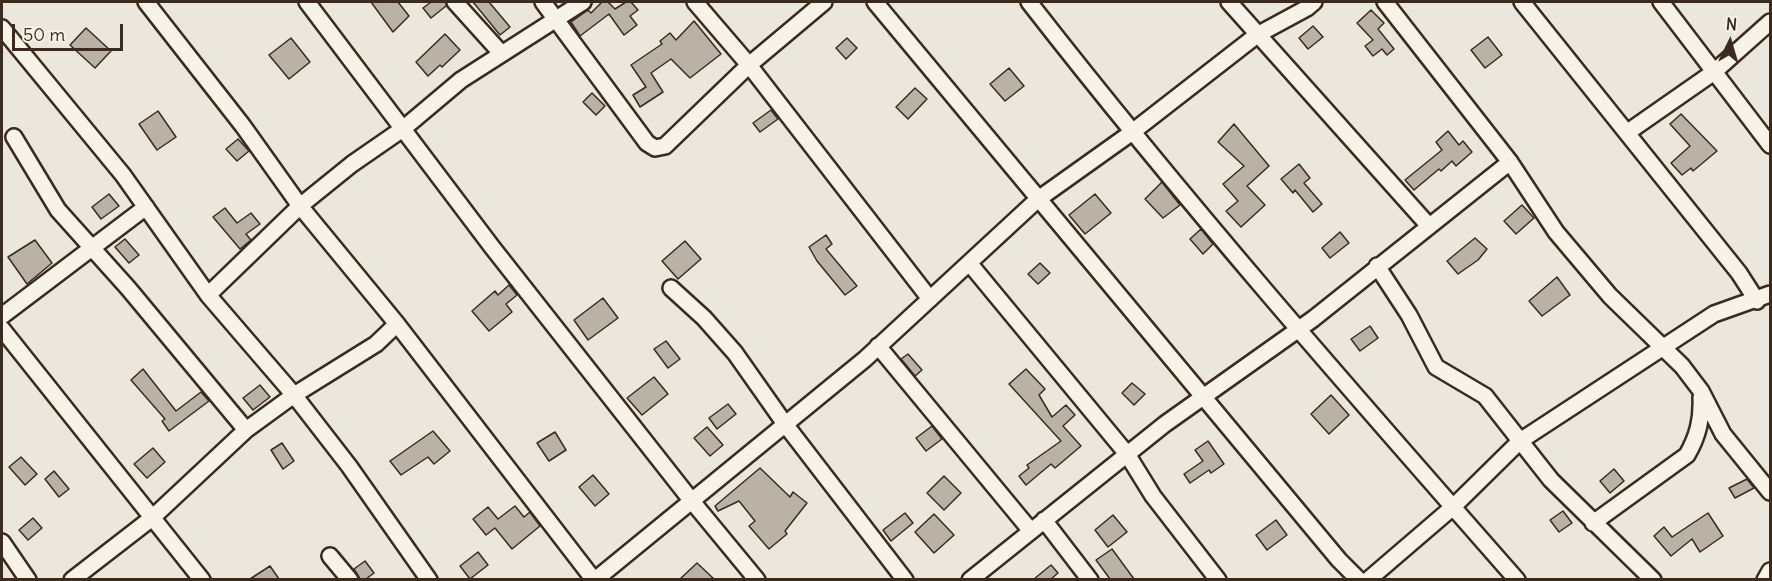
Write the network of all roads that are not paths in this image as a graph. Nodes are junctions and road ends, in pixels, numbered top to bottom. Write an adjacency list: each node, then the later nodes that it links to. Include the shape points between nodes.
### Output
1 (147, 2): 29 (street)
2 (307, 2): 22 (street)
3 (455, 2): 19 (street)
4 (543, 2): 15 (street)
5 (583, 2): 15 (street)
6 (695, 2): 20 (street)
7 (824, 2): 20 (street)
8 (875, 2): 28 (street)
9 (1029, 2): 24 (street)
10 (1229, 2): 18 (street)
11 (1314, 2): 18 (street)
12 (1385, 2): 27 (street)
13 (1522, 2): 23 (street)
14 (1660, 2): 21 (street)
15 (555, 21): 19 (street); 20 (street, via 647,143 656,148 665,146)
16 (1770, 22): 21 (street)
17 (2, 28): 30 (street)
18 (1257, 35): 24 (street); 31 (street)
19 (501, 53): 22 (street)
20 (749, 65): 38 (street)
21 (1714, 72): 23 (street); 26 (street)
22 (404, 128): 29 (street); 53 (street, via 419,153)
23 (1628, 132): 37 (street, via 1739,273)
24 (1131, 133): 28 (street); 42 (street)
25 (14, 137): 32 (street, via 58,210)
26 (1770, 145)
27 (1510, 162): 31 (street); 44 (street, via 1556,232 1610,296)
28 (1037, 200): 33 (street); 47 (street)
29 (300, 206): 36 (street); 40 (street)
30 (146, 207): 32 (street); 36 (street)
31 (1429, 226): 34 (street)
32 (93, 248): 39 (street); 49 (street)
33 (970, 264): 38 (street); 51 (street)
34 (1377, 266): 42 (street); 50 (street, via 1436,367 1485,396)
35 (671, 288): 48 (street, via 735,353)
36 (208, 294): 46 (street)
37 (1764, 298): 44 (street, via 1714,314)
38 (930, 299): 43 (street)
39 (2, 316)
40 (397, 324): 46 (street, via 354,359); 67 (street)
41 (2, 329): 55 (street)
42 (1297, 330): 47 (street); 54 (street)
43 (878, 346): 48 (street); 58 (street)
44 (1663, 346): 45 (street); 50 (street)
45 (1701, 391): 52 (street, via 1724,434); 57 (street, via 1702,416 1696,440 1687,455)
46 (294, 395): 49 (street); 66 (street)
47 (1204, 396): 51 (street); 73 (street)
48 (785, 424): 53 (street); 69 (street)
49 (246, 430): 55 (street)
50 (1520, 441): 54 (street); 57 (street)
51 (1127, 454): 56 (street); 72 (street)
52 (1770, 492)
53 (691, 500): 67 (street); 68 (street)
54 (1453, 507): 74 (street); 75 (street)
55 (152, 518): 63 (street); 64 (street)
56 (1044, 520): 58 (street); 71 (street)
57 (1593, 523): 76 (street)
58 (1031, 531): 70 (street)
59 (2, 542): 62 (street)
60 (330, 556): 65 (street)
61 (1770, 571): 77 (street)
62 (28, 579)
63 (72, 579)
64 (202, 579)
65 (350, 579)
66 (429, 579)
67 (594, 579)
68 (757, 579)
69 (905, 579)
70 (970, 579)
71 (1090, 579)
72 (1218, 579)
73 (1359, 579)
74 (1368, 579)
75 (1517, 579)
76 (1653, 579)
77 (1765, 579)

